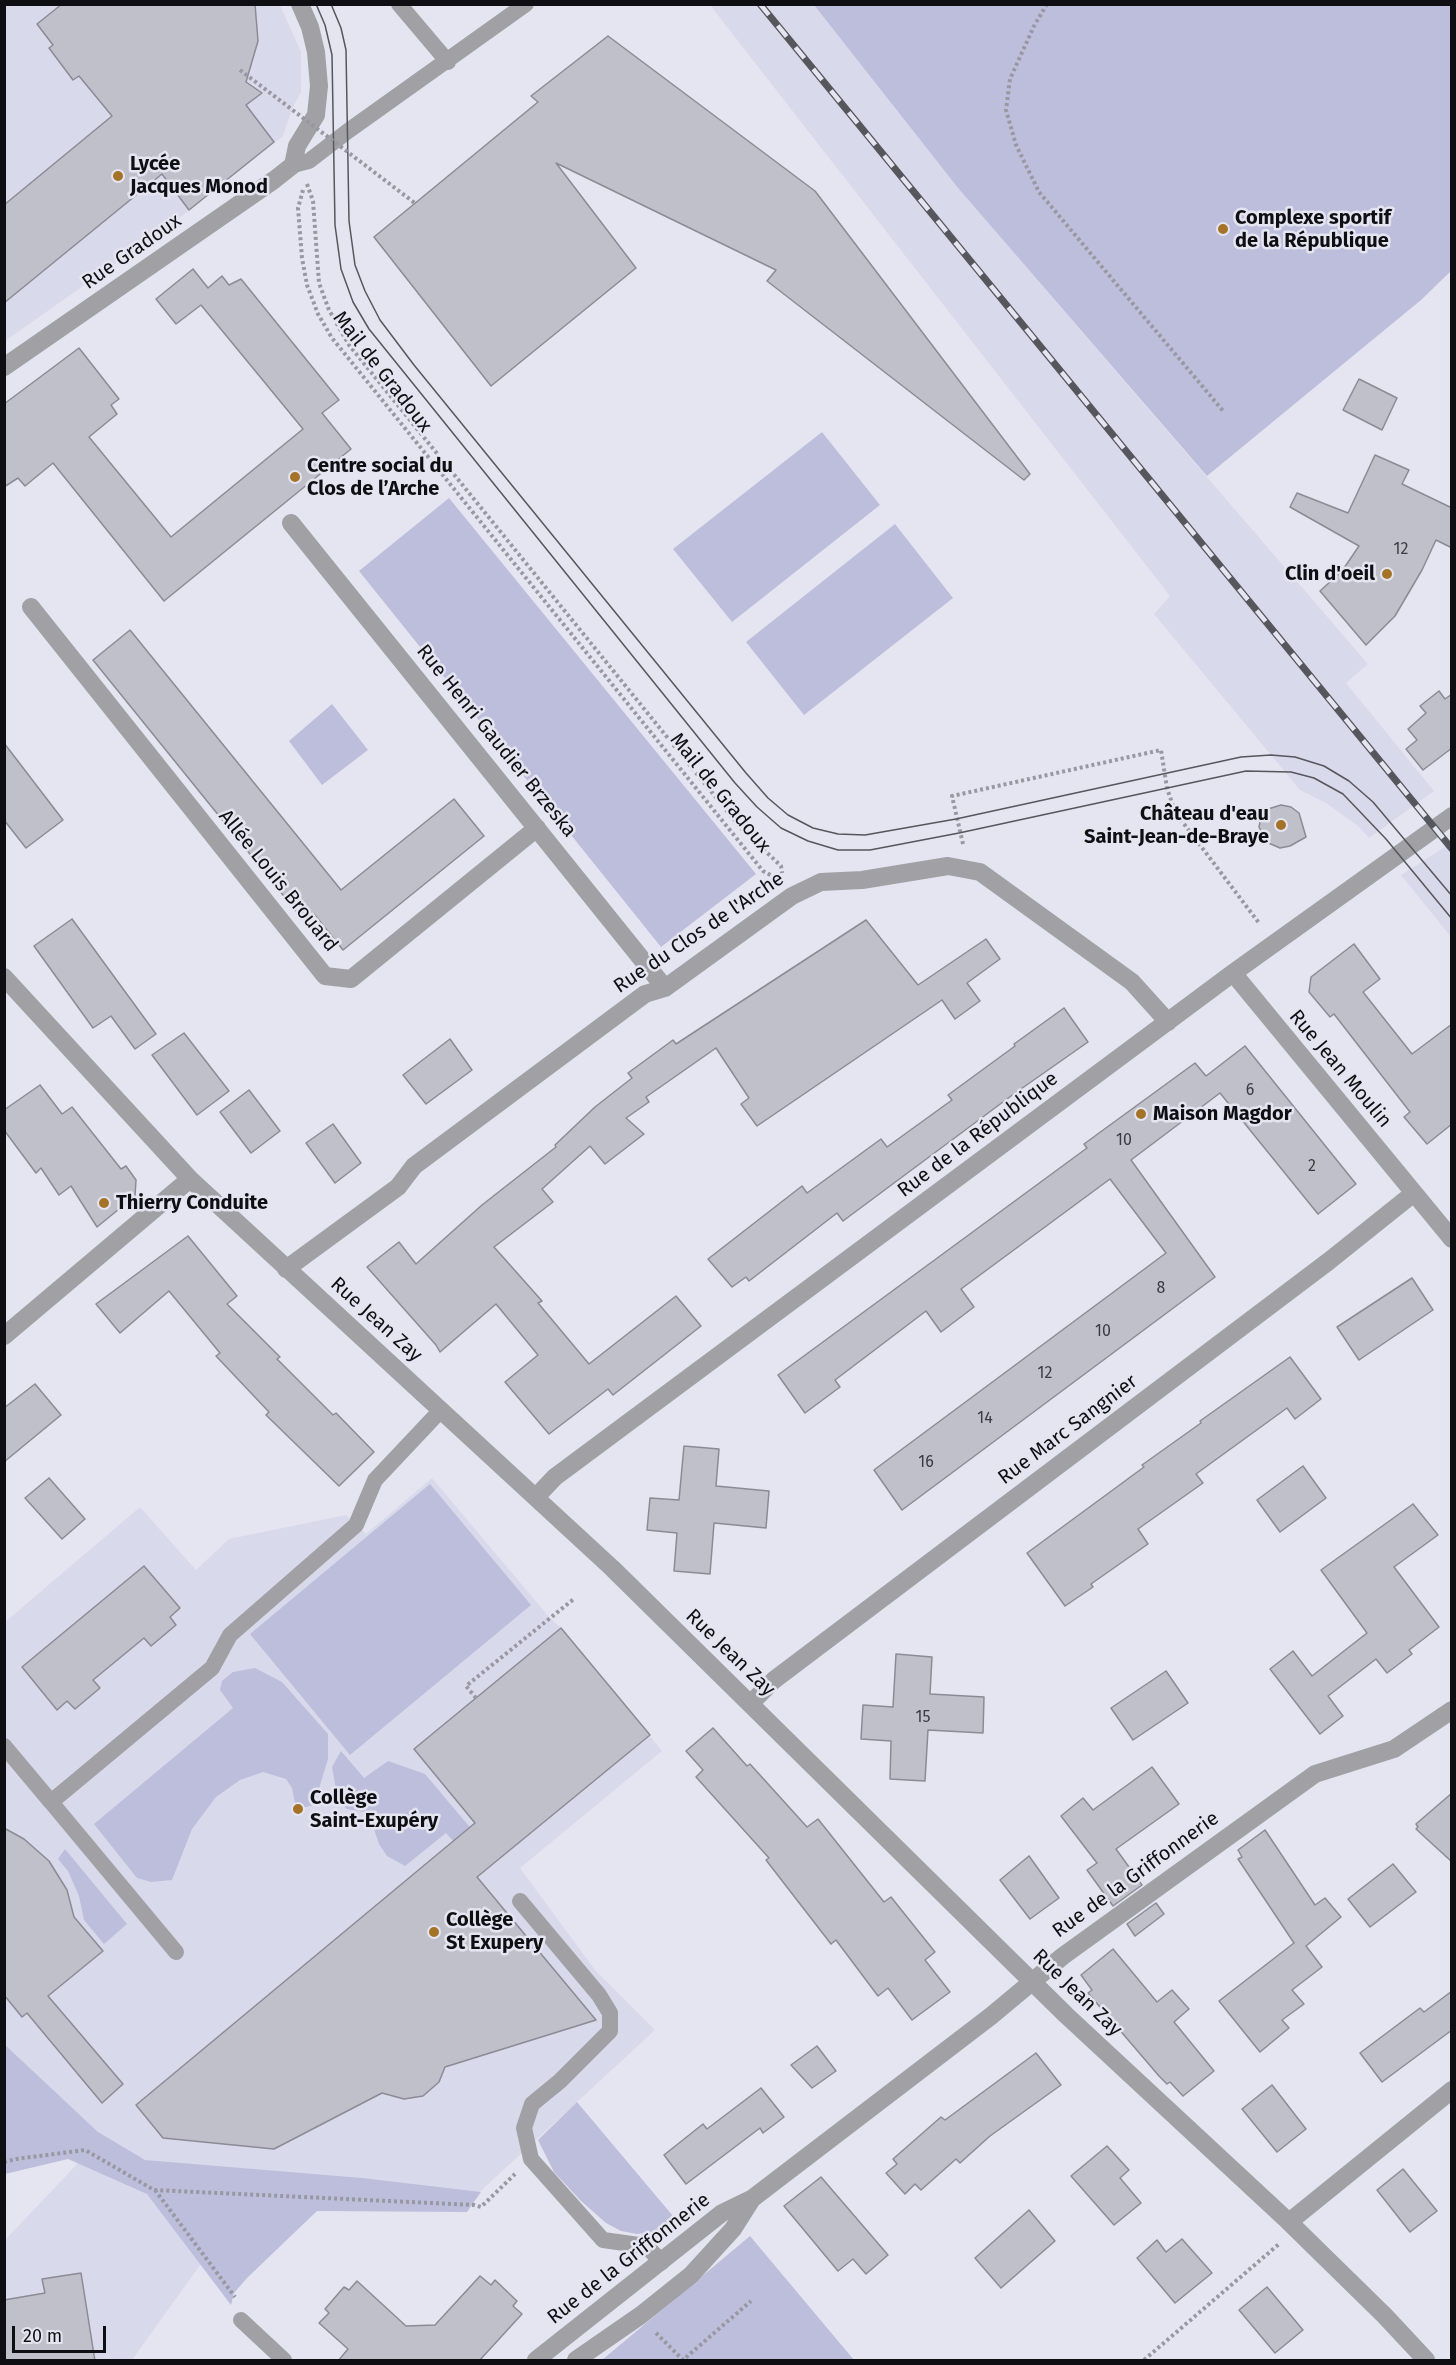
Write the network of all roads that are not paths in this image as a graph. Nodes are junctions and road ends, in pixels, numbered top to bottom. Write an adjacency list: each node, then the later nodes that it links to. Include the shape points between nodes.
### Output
1 (300, 4): 5 (street, via 316,52 319,86 316,115 297,146)
2 (399, 4): 4 (lane)
3 (526, 4): 4 (lane)
4 (448, 62): 5 (lane, via 309,161)
5 (293, 165): 6 (street, Rue Gradoux)
6 (4, 368)
7 (291, 523): 10 (street, Rue Henri Gaudier Brzeska)
8 (31, 607): 10 (street, Allée Louis Brouard, via 325,976 351,979)
9 (1452, 816): 11 (street, Rue de la République)
10 (537, 828): 13 (street, Rue Henri Gaudier Brzeska)
11 (1233, 973): 14 (street, Rue de la République); 16 (street, Rue Jean Moulin)
12 (4, 976): 15 (street, Rue Jean Zay)
13 (665, 988): 14 (street, Rue du Clos de l'Arche, via 787,889 948,866 980,872 1132,982); 18 (street, Rue du Clos de l'Arche, via 645,994 414,1166 398,1187)
14 (1168, 1022): 21 (street, Rue de la République, via 555,1477)
15 (190, 1179): 18 (street, Rue Jean Zay); 19 (street)
16 (1414, 1193): 17 (street, Rue Jean Moulin); 22 (street, Rue Marc Sangnier, via 774,1680)
17 (1452, 1239)
18 (286, 1269): 20 (street, Rue Jean Zay)
19 (4, 1336)
20 (441, 1410): 21 (street, Rue Jean Zay); 25 (lane, via 375,1480 356,1525 230,1635 212,1668)
21 (536, 1497): 22 (street, Rue Jean Zay)
22 (751, 1703): 28 (street, Rue Jean Zay)
23 (1452, 1710): 28 (street, Rue de la Griffonnerie, via 1394,1749 1315,1774 1063,1956)
24 (4, 1746): 25 (lane)
25 (51, 1802): 27 (lane)
26 (520, 1901): 32 (lane, via 610,2013 610,2031 532,2104 524,2128 531,2159 603,2240 646,2246)
27 (176, 1952)
28 (1033, 1982): 30 (street, Rue de la Griffonnerie); 31 (street, Rue Jean Zay)
29 (1452, 2090): 31 (street)
30 (753, 2198): 32 (street, Rue de la Griffonnerie, via 722,2213); 36 (street, Rue de la Griffonnerie, via 733,2229 691,2275)
31 (1289, 2222): 37 (street, Rue Jean Zay)
32 (662, 2262): 35 (street, Rue de la Griffonnerie)
33 (241, 2320): 34 (lane)
34 (284, 2361)
35 (537, 2361)
36 (576, 2361)
37 (1426, 2361)

